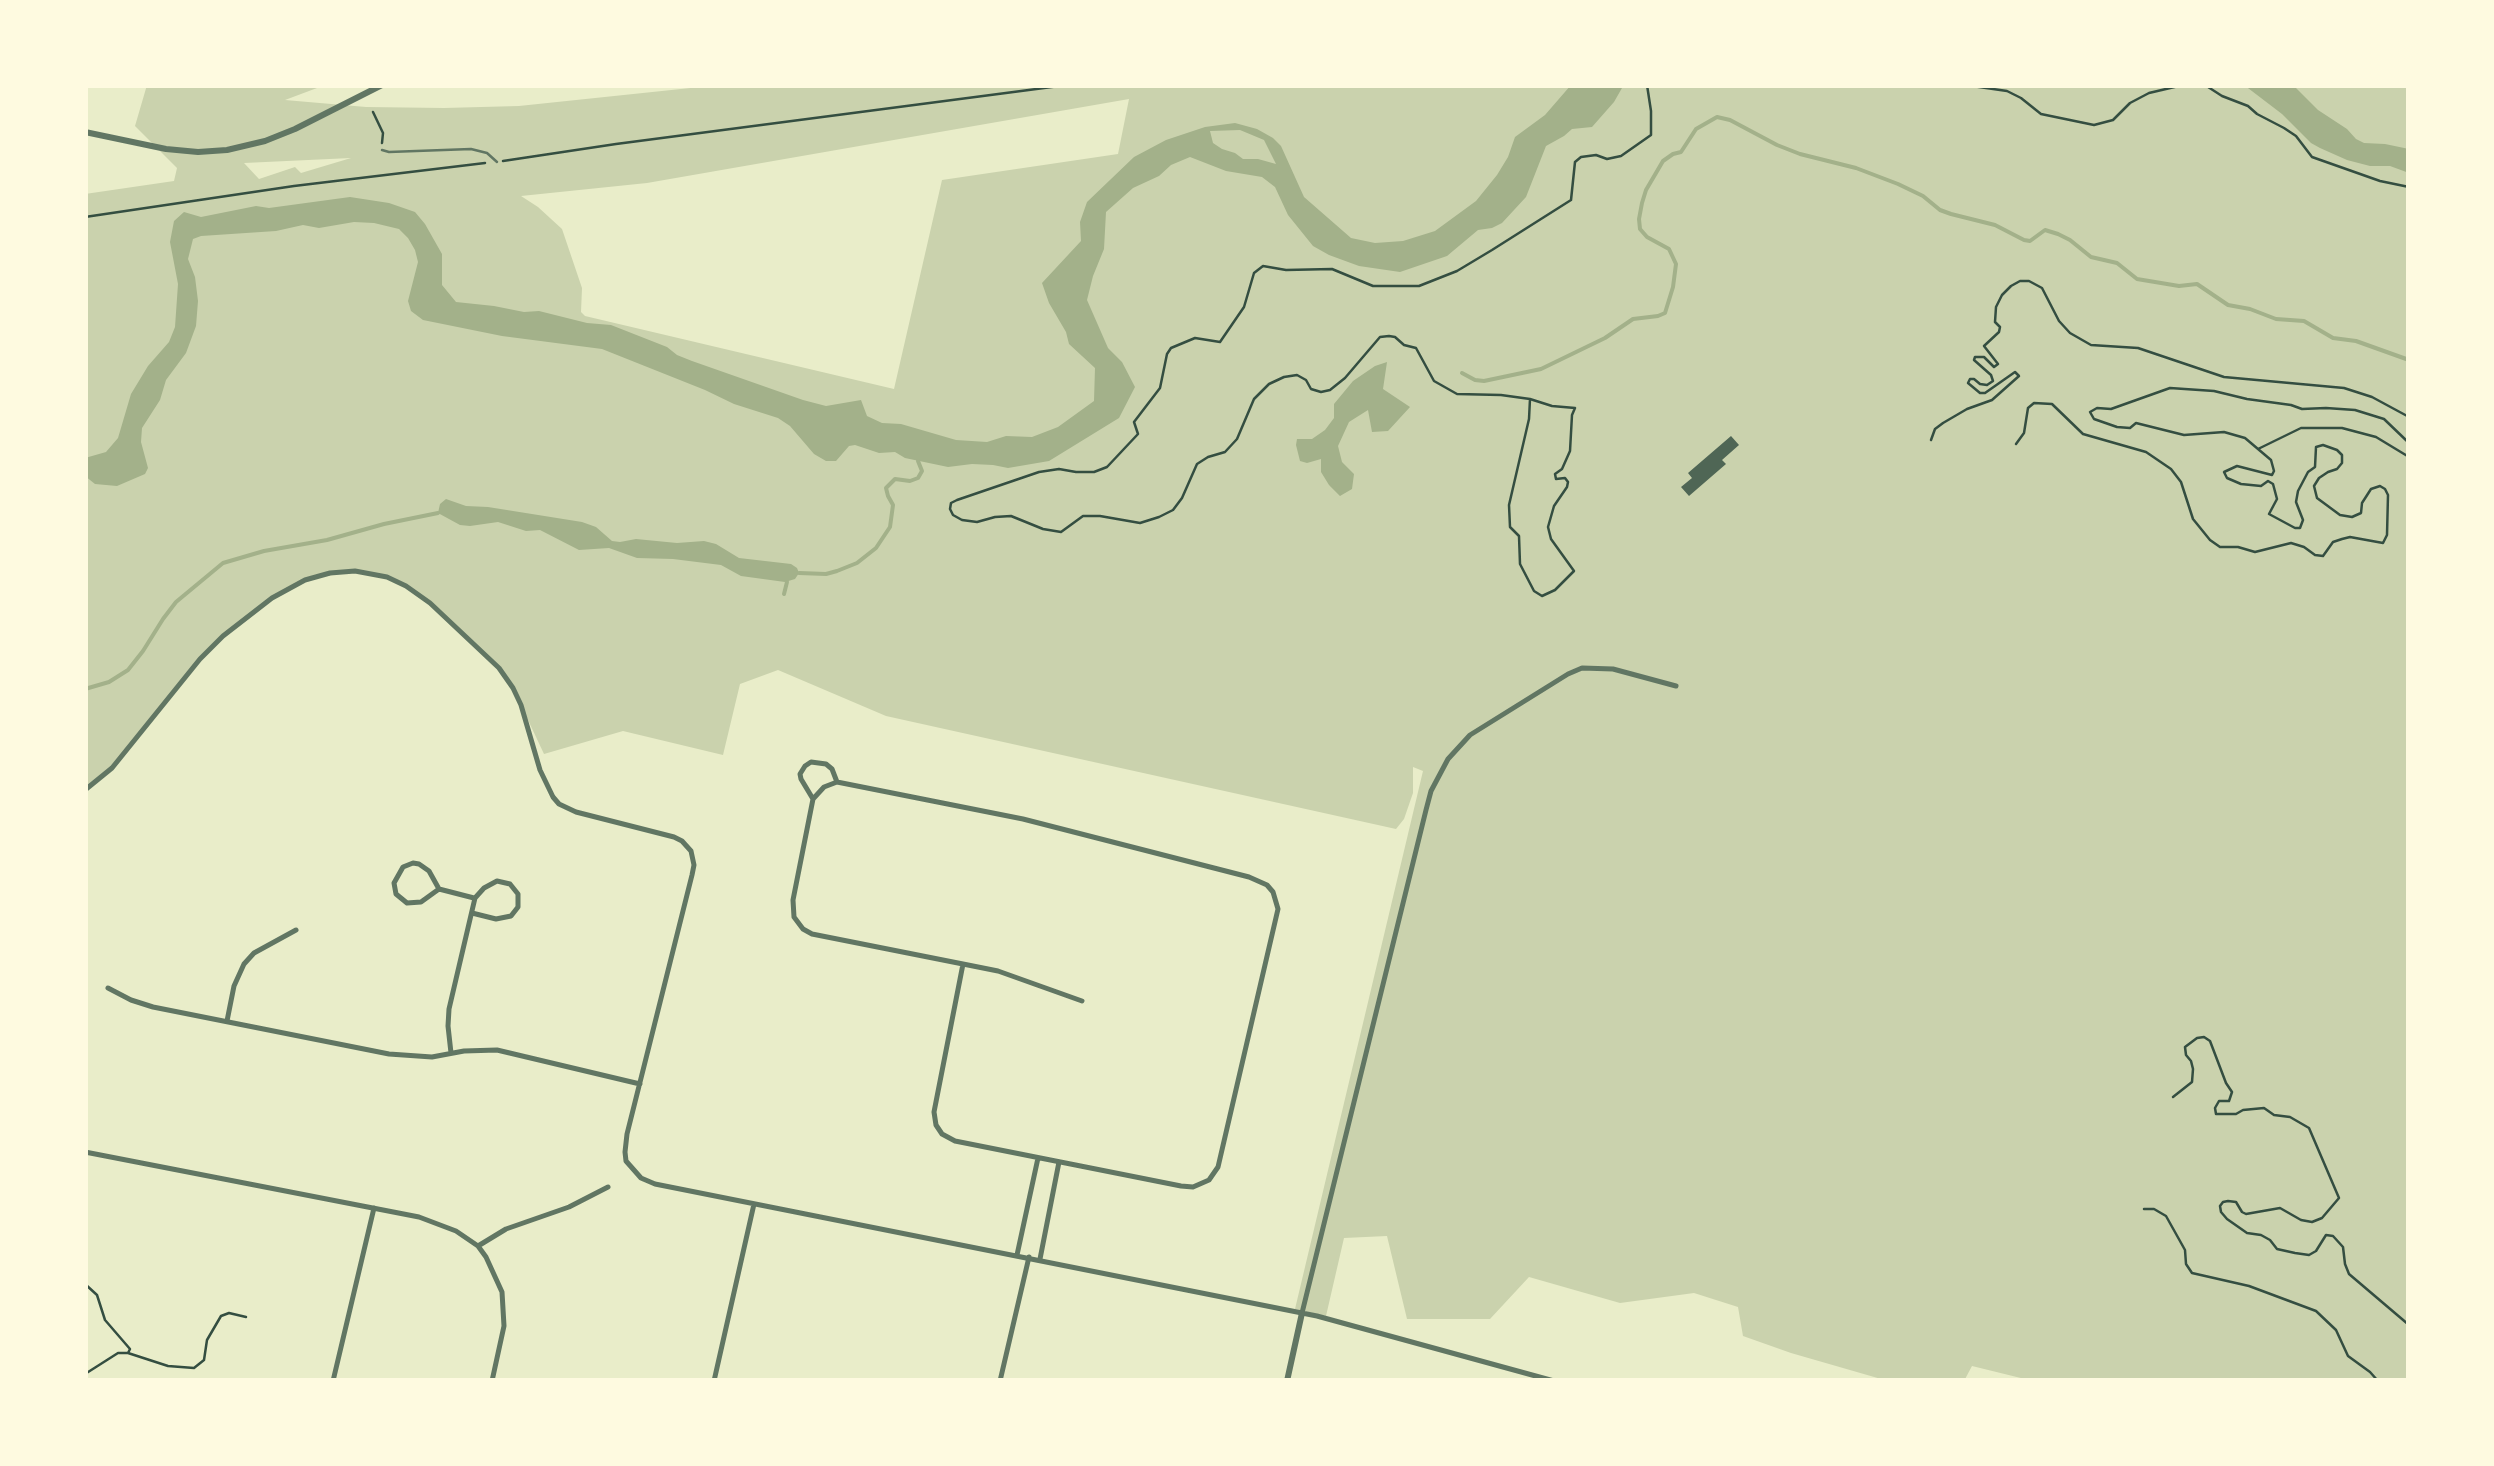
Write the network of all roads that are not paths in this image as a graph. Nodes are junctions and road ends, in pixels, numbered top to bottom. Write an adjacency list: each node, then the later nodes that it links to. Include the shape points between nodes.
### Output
1 (382, 85): 2 (street, via 295,129 242,147 198,152)
2 (85, 132)
3 (382, 150): 4 (lane, via 471,149)
4 (497, 162)
5 (1676, 686): 29 (street, via 1582,668 1470,735 1448,758 1431,791)
6 (837, 782): 8 (street); 8 (street, via 826,764 805,766 801,780); 21 (street, via 1052,826 1249,877 1274,892 1278,909 1214,1174 1193,1188)
7 (85, 790): 18 (street, via 112,768 200,659 289,587 330,573 387,577 415,592 499,668 521,705 553,798 576,812 674,837 690,850 692,875)
8 (813, 799): 13 (street, via 793,900 798,924 812,934)
9 (440, 889): 9 (street, via 408,903 394,883 413,864 429,871); 10 (street)
10 (475, 898): 11 (street); 11 (street, via 500,880 519,900 504,919)
11 (472, 913): 17 (street, via 450,1008)
12 (296, 930): 16 (street, via 244,964)
13 (963, 964): 15 (street); 20 (street, via 936,1125 955,1141)
14 (108, 988): 16 (street, via 153,1007)
15 (1082, 1002)
16 (227, 1022): 17 (street, via 407,1056)
17 (451, 1053): 18 (street, via 496,1050)
18 (640, 1084): 23 (street, via 625,1152 636,1174 655,1184)
19 (85, 1152): 24 (street)
20 (1038, 1158): 21 (street); 26 (street)
21 (1059, 1162): 28 (street)
22 (608, 1186): 25 (street)
23 (754, 1204): 26 (street); 32 (street)
24 (374, 1208): 25 (street, via 437,1223); 30 (street)
25 (478, 1246): 31 (street, via 504,1308)
26 (1017, 1255): 27 (street)
27 (1029, 1257): 28 (street); 33 (street)
28 (1040, 1259): 29 (street)
29 (1302, 1312): 34 (street); 35 (street)
30 (334, 1381)
31 (492, 1381)
32 (714, 1381)
33 (1000, 1381)
34 (1287, 1381)
35 (1554, 1381)

